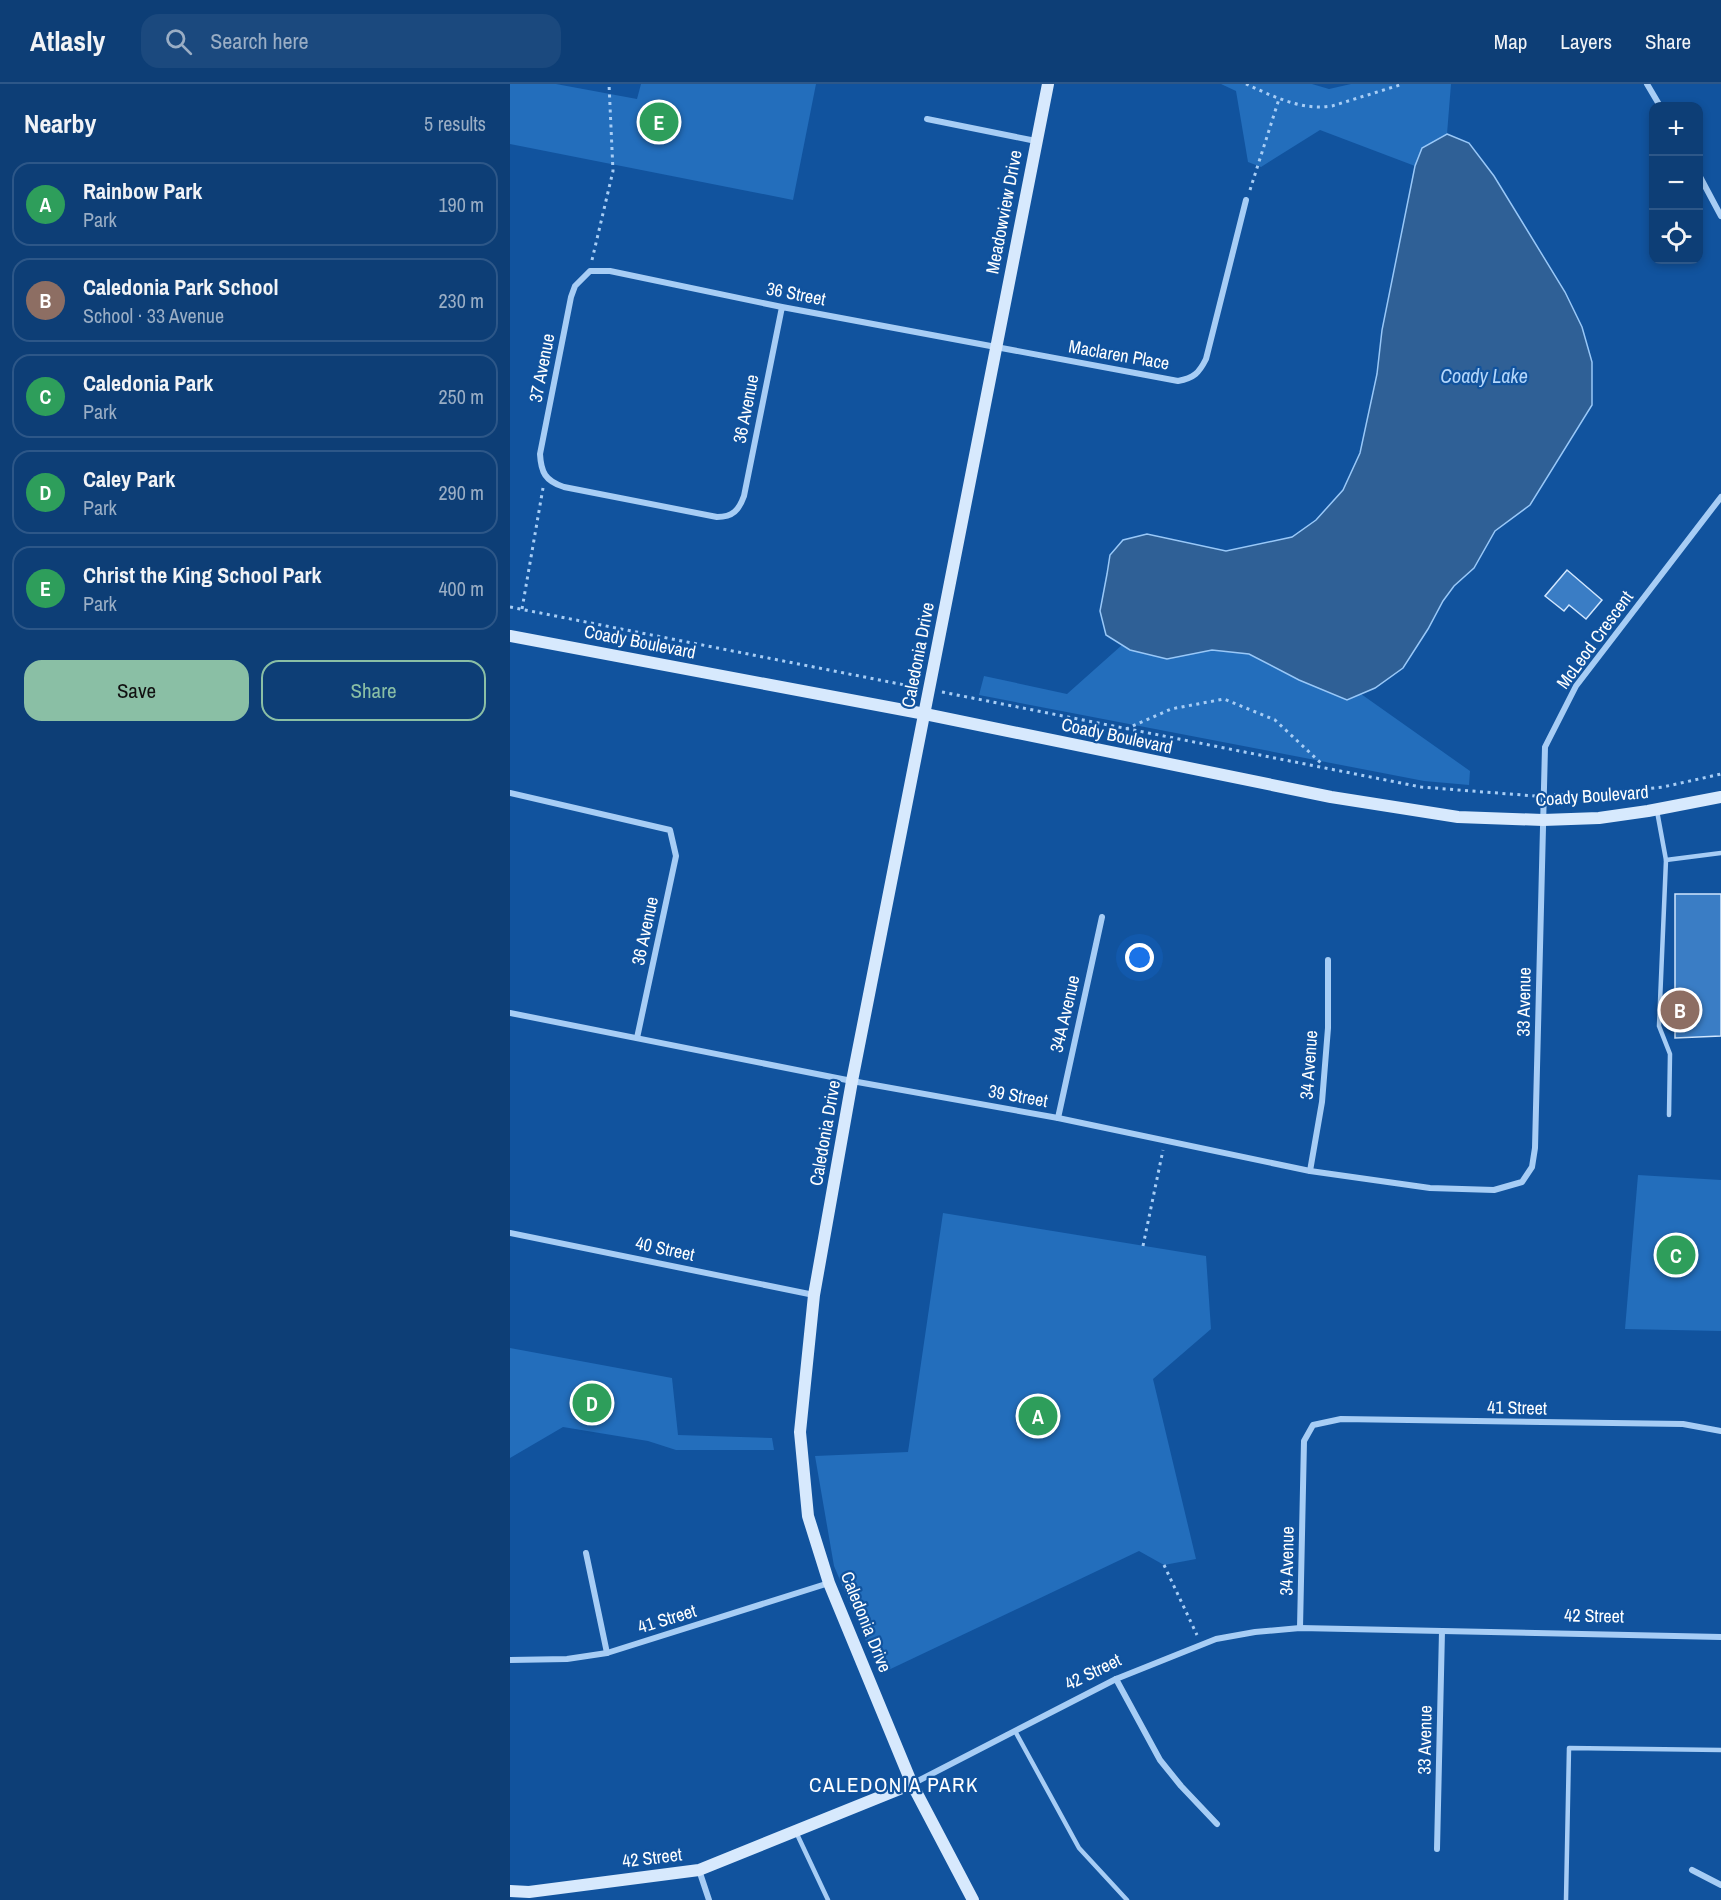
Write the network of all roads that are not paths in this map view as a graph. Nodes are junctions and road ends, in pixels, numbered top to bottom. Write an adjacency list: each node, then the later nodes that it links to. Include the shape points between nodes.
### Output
1 (1048, 84): 5 (street, Meadowview Drive)
2 (1647, 84): 3 (street)
3 (1658, 102)
4 (927, 119): 5 (street)
5 (1036, 141): 11 (street, Meadowview Drive)
6 (1703, 182): 8 (street)
7 (1246, 200): 11 (street, Maclaren Place, via 1206,359 1191,379 1178,381)
8 (1721, 216)
9 (590, 271): 10 (street, 36 Street, via 610,271); 13 (street, 37 Avenue, via 575,286 571,297 540,454 545,477 564,487 717,517)
10 (782, 307): 11 (street, 36 Street); 13 (street, 36 Avenue, via 744,495)
11 (996, 348): 15 (street, Caledonia Drive)
12 (1721, 497): 19 (street, McLeod Crescent, via 1576,686 1545,747)
13 (733, 513)
14 (510, 636): 15 (street, Coady Boulevard)
15 (925, 714): 19 (street, Coady Boulevard, via 1388,808 1458,817); 26 (street, Caledonia Drive)
16 (510, 793): 25 (street, 36 Avenue, via 670,830 676,856)
17 (1721, 797): 18 (street, Coady Boulevard)
18 (1656, 810): 19 (street, Coady Boulevard); 21 (lane)
19 (1543, 820): 30 (street, 33 Avenue, via 1535,1148 1532,1167)
20 (1721, 852): 21 (lane)
21 (1666, 860): 27 (lane, via 1659,1026 1670,1054)
22 (1102, 917): 28 (street, 34A Avenue)
23 (1328, 960): 29 (street, 34 Avenue, via 1323,1102)
24 (510, 1012): 25 (street, 39 Street)
25 (637, 1038): 26 (street, 39 Street)
26 (852, 1081): 28 (street, 39 Street); 32 (street, Caledonia Drive)
27 (1669, 1115)
28 (1058, 1118): 29 (street, 39 Street)
29 (1310, 1171): 30 (street, 39 Street, via 1430,1188 1494,1190)
30 (1522, 1182)
31 (510, 1233): 32 (street, 40 Street)
32 (814, 1295): 36 (street, Caledonia Drive, via 800,1432 808,1516)
33 (1313, 1425): 34 (street, 41 Street, via 1341,1419 1683,1424); 37 (street, 34 Avenue, via 1304,1441)
34 (1721, 1431)
35 (586, 1553): 40 (street)
36 (829, 1583): 40 (street, 41 Street); 45 (street, Caledonia Drive)
37 (1300, 1628): 38 (street, 42 Street); 42 (street, 42 Street, via 1216,1639)
38 (1442, 1631): 39 (street, 42 Street); 48 (street, 33 Avenue)
39 (1721, 1636)
40 (607, 1653): 41 (street, 41 Street, via 567,1659)
41 (510, 1660)
42 (1116, 1678): 43 (street, 42 Street); 46 (street, via 1160,1760)
43 (1015, 1731): 45 (street, 42 Street); 56 (lane, via 1079,1848)
44 (1721, 1750): 57 (lane, via 1569,1748)
45 (912, 1784): 47 (street, 42 Street); 55 (street, Caledonia Drive)
46 (1217, 1824)
47 (796, 1831): 49 (street, 42 Street); 54 (lane)
48 (1437, 1849)
49 (699, 1870): 52 (street, 42 Street, via 529,1892); 53 (street)
50 (1692, 1870): 51 (street)
51 (1721, 1885)
52 (510, 1891)
53 (709, 1900)
54 (828, 1900)
55 (974, 1900)
56 (1128, 1900)
57 (1566, 1900)

